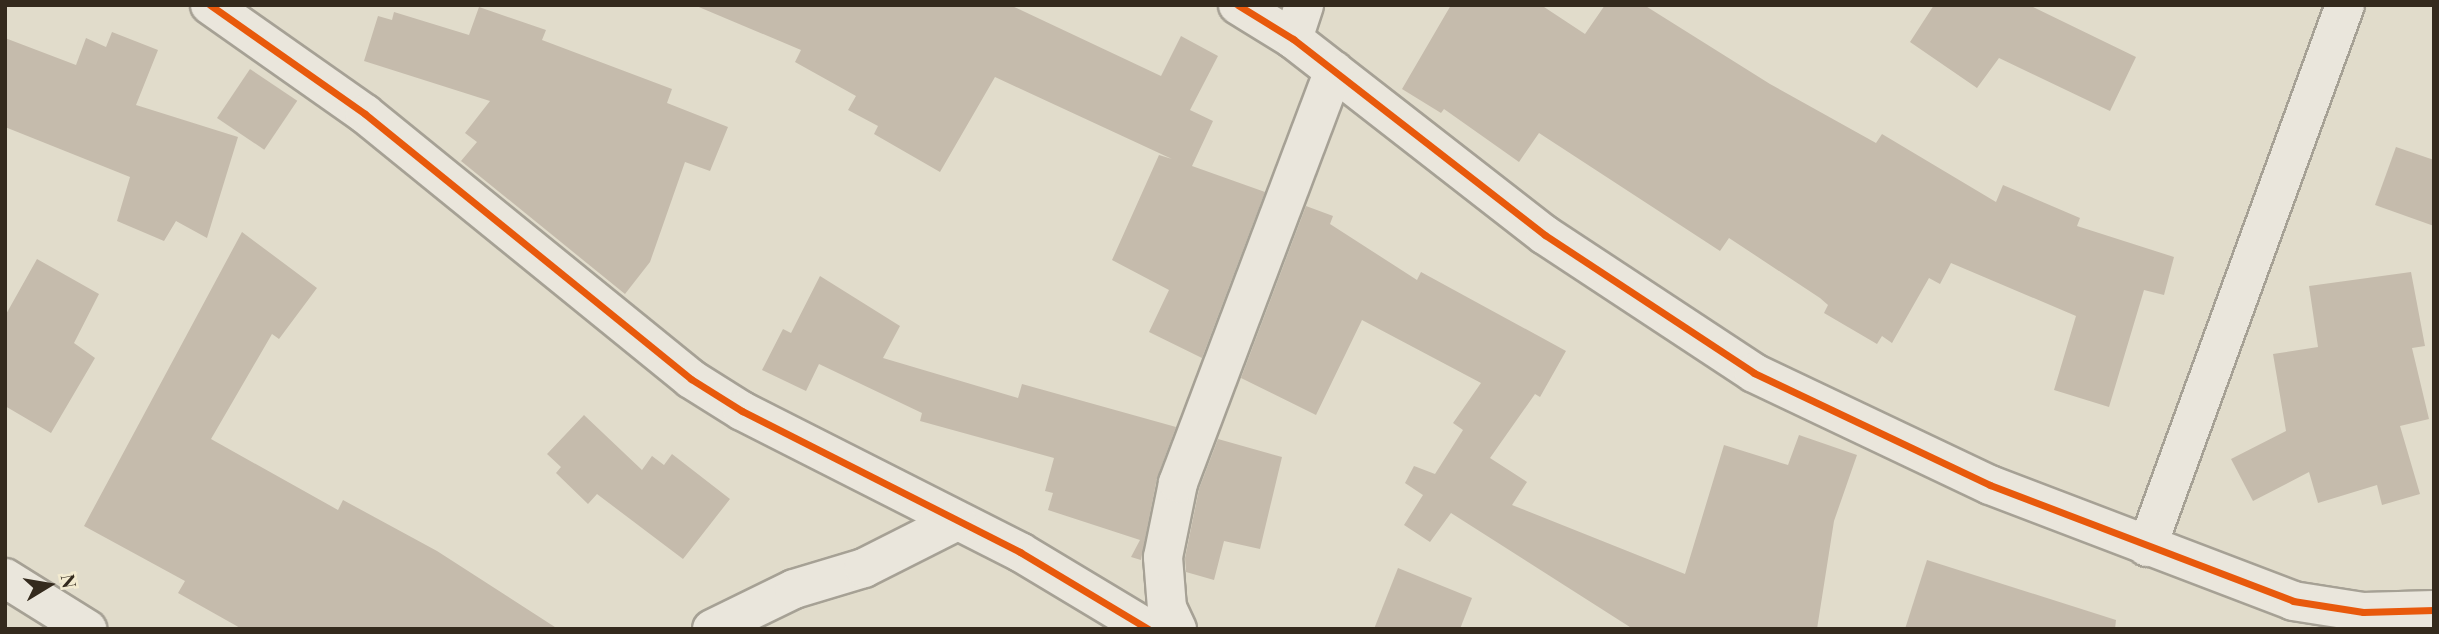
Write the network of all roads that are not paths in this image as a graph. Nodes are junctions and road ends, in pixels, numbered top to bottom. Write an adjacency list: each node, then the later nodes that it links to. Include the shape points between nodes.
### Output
1 (210, 5): 6 (street, via 365,114 691,379)
2 (1238, 5): 4 (street)
3 (2345, 5): 7 (street)
4 (1299, 22): 5 (street)
5 (1334, 70): 7 (street, via 1545,235 1754,373 1990,485); 13 (street, via 1241,330 1178,483 1163,557 1167,608)
6 (957, 521): 11 (street, via 864,568 794,589); 12 (street)
7 (2147, 547): 9 (street, via 2293,601 2363,612)
8 (5, 578): 10 (street)
9 (2434, 610)
10 (87, 629)
11 (712, 629)
12 (1148, 629)
13 (1177, 629)

